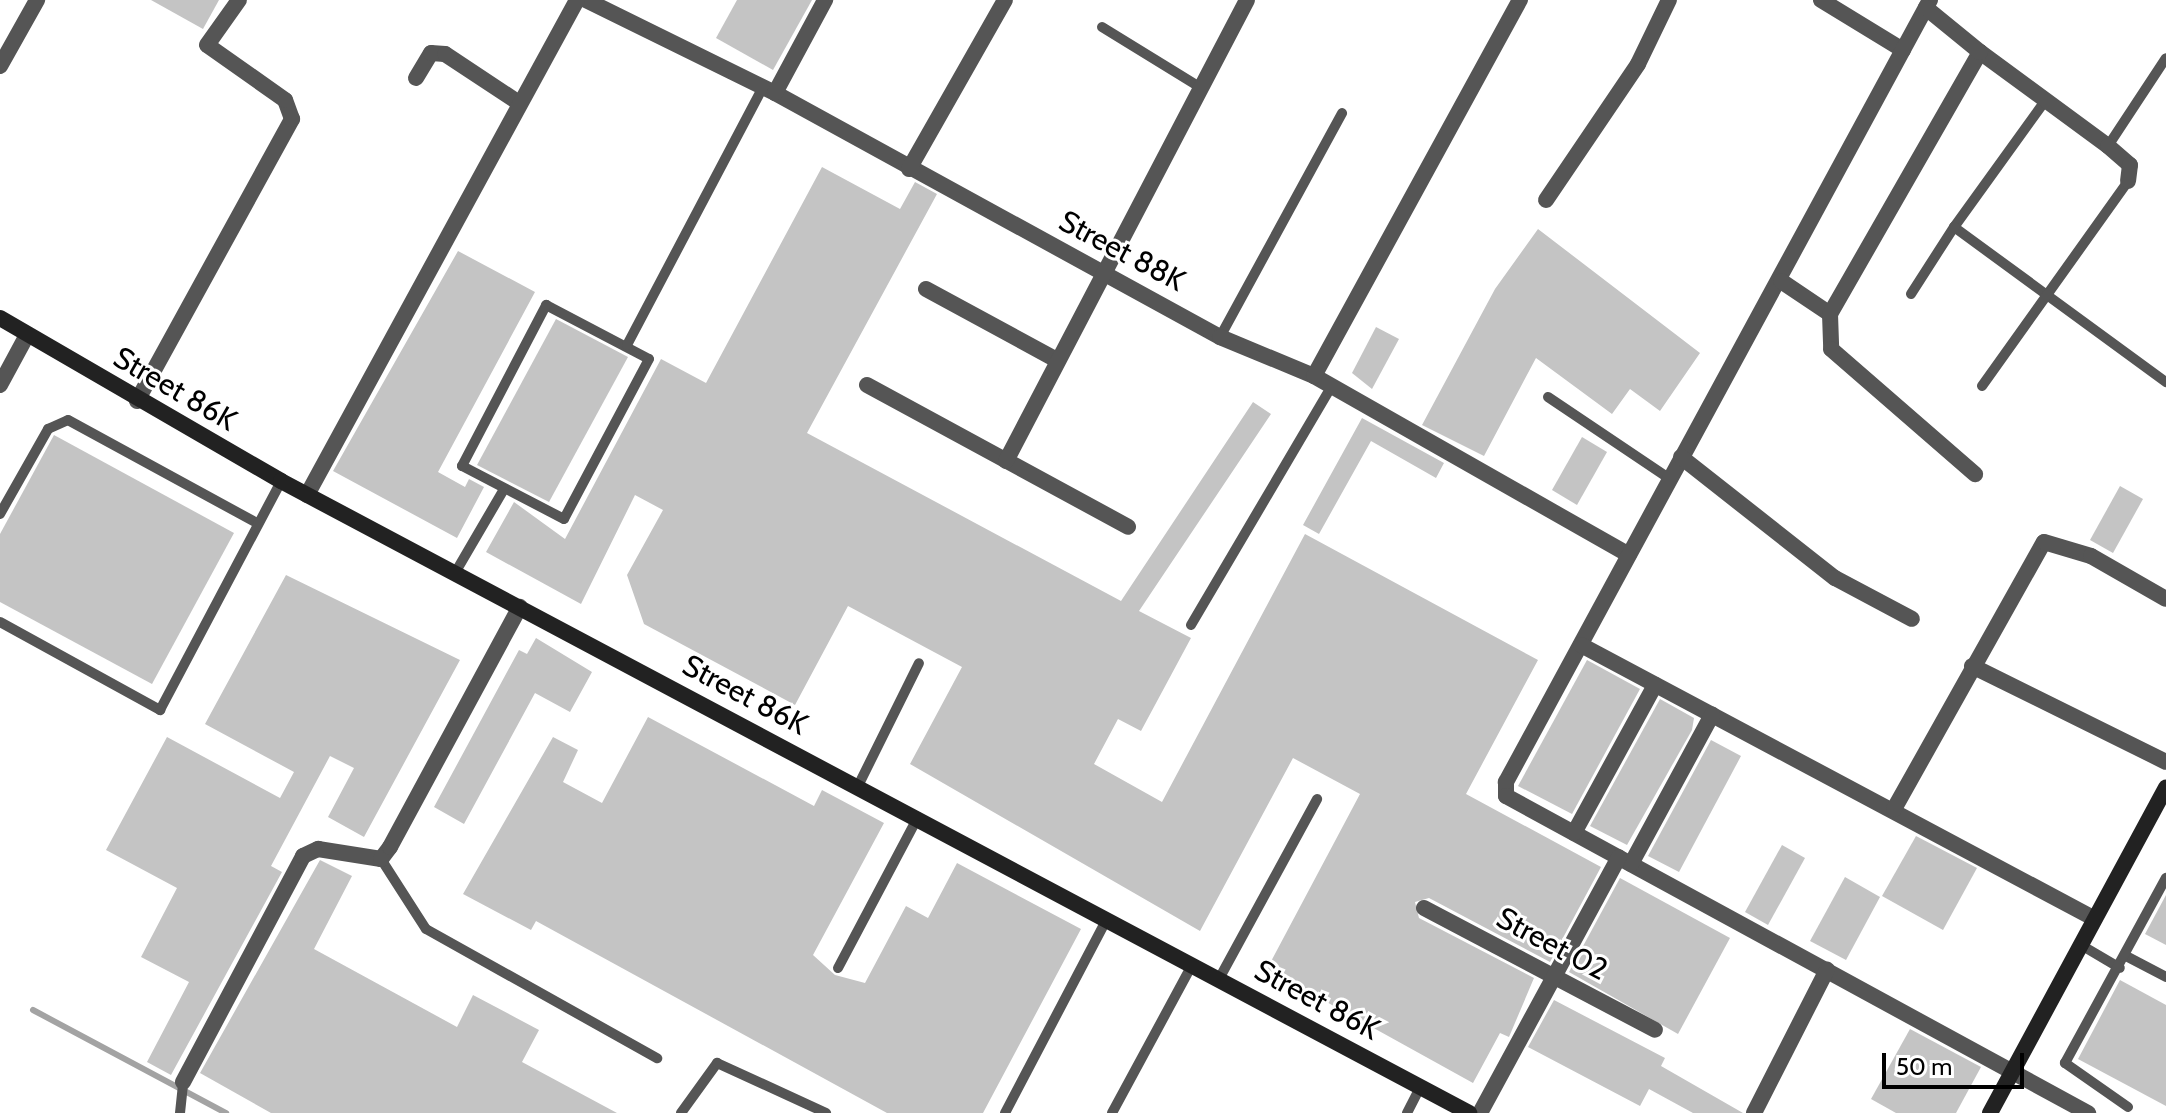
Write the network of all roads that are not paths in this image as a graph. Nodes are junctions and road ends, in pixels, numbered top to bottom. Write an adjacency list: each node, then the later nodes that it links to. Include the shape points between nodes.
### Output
1 (37, 0): 16 (street)
2 (239, 0): 46 (street, via 207,45 285,100 292,119)
3 (577, 0): 21 (street)
4 (586, 0): 19 (street, Street 88K)
5 (825, 0): 19 (street)
6 (1005, 0): 24 (street)
7 (1247, 0): 18 (street)
8 (1520, 0): 39 (street)
9 (1669, 0): 26 (street, via 1638,64)
10 (1821, 0): 13 (street)
11 (1928, 4): 13 (street); 14 (street)
12 (1102, 27): 18 (lane)
13 (1903, 50): 29 (street)
14 (1980, 52): 20 (street); 33 (street)
15 (2166, 58): 23 (lane)
16 (0, 66)
17 (416, 78): 21 (street, via 431,53 445,54)
18 (1201, 88): 28 (street)
19 (769, 90): 24 (street, Street 88K); 37 (lane)
20 (2045, 101): 23 (street); 27 (lane)
21 (519, 103): 53 (street)
22 (1342, 113): 36 (lane)
23 (2108, 146): 25 (street, via 2130,165)
24 (909, 169): 28 (street, Street 88K)
25 (2128, 181): 32 (lane)
26 (1546, 200)
27 (1954, 227): 31 (lane); 32 (lane)
28 (1103, 273): 36 (street, Street 88K); 38 (street)
29 (1781, 281): 33 (street); 47 (street)
30 (926, 289): 38 (street)
31 (1911, 294)
32 (2048, 295): 40 (lane); 44 (lane)
33 (1830, 314): 49 (street, via 1831,349)
34 (0, 318): 35 (street, Street 86K)
35 (27, 335): 41 (street); 46 (street, Street 86K)
36 (1220, 337): 39 (street, Street 88K)
37 (627, 345): 52 (lane, via 649,359 566,517); 52 (lane, via 546,305 462,463)
38 (1057, 360): 48 (street)
39 (1314, 376): 43 (street, Street 88K)
40 (2166, 382)
41 (0, 385)
42 (867, 385): 48 (street)
43 (1332, 386): 57 (street, Street 88K); 63 (lane)
44 (1982, 386)
45 (1548, 397): 50 (lane)
46 (137, 401): 51 (street, Street 86K)
47 (1681, 457): 50 (street); 61 (street, via 1835,578)
48 (1006, 461): 56 (street)
49 (1975, 474)
50 (1670, 479): 57 (street)
51 (281, 481): 53 (street, Street 86K); 55 (lane)
52 (504, 489): 58 (lane)
53 (307, 495): 58 (street, Street 86K)
54 (0, 514): 55 (lane, via 48,429 68,420)
55 (257, 523): 62 (lane, via 160,710)
56 (1128, 527)
57 (1629, 555): 64 (street)
58 (455, 573): 60 (street, Street 86K)
59 (2166, 599): 66 (street, via 2091,556 2058,541 2044,542)
60 (520, 607): 70 (street, Street 86K); 76 (street)
61 (1912, 619)
62 (0, 622)
63 (1191, 625)
64 (1581, 645): 67 (street); 75 (street, via 1506,782 1506,796)
65 (919, 663): 70 (lane)
66 (1972, 666): 69 (street); 73 (street)
67 (1655, 685): 68 (street); 75 (street)
68 (1712, 715): 73 (street); 77 (street)
69 (2166, 762)
70 (858, 786): 74 (street, Street 86K)
71 (2166, 787): 81 (street)
72 (1317, 799): 90 (lane)
73 (1894, 809): 81 (street)
74 (918, 817): 80 (street, Street 86K); 85 (lane)
75 (1574, 833): 77 (street)
76 (381, 859): 92 (lane, via 426,929); 95 (street, via 318,849 303,856)
77 (1625, 860): 87 (street); 88 (street)
78 (2166, 878): 83 (lane)
79 (1424, 908): 88 (street, Street 02)
80 (1107, 919): 84 (street, Street 86K); 100 (lane)
81 (2095, 919): 82 (street)
82 (2081, 945): 86 (lane); 93 (street)
83 (2126, 956): 86 (lane); 89 (lane)
84 (1192, 965): 90 (street, Street 86K); 101 (lane)
85 (838, 968)
86 (2120, 968): 96 (lane, via 2065,1063)
87 (1827, 970): 93 (street); 105 (street)
88 (1554, 977): 91 (street, Street 02); 104 (street)
89 (2166, 977)
90 (1219, 979): 94 (street, Street 86K)
91 (1655, 1030)
92 (657, 1058)
93 (2012, 1071): 106 (street); 107 (street)
94 (1420, 1087): 102 (lane); 103 (street, Street 86K)
95 (181, 1088): 97 (lane)
96 (2128, 1107)
97 (180, 1113)
98 (681, 1113): 99 (lane, via 717,1063)
99 (826, 1113)
100 (1005, 1113)
101 (1112, 1113)
102 (1407, 1113)
103 (1469, 1113)
104 (1480, 1113)
105 (1754, 1113)
106 (1990, 1113)
107 (2088, 1113)

